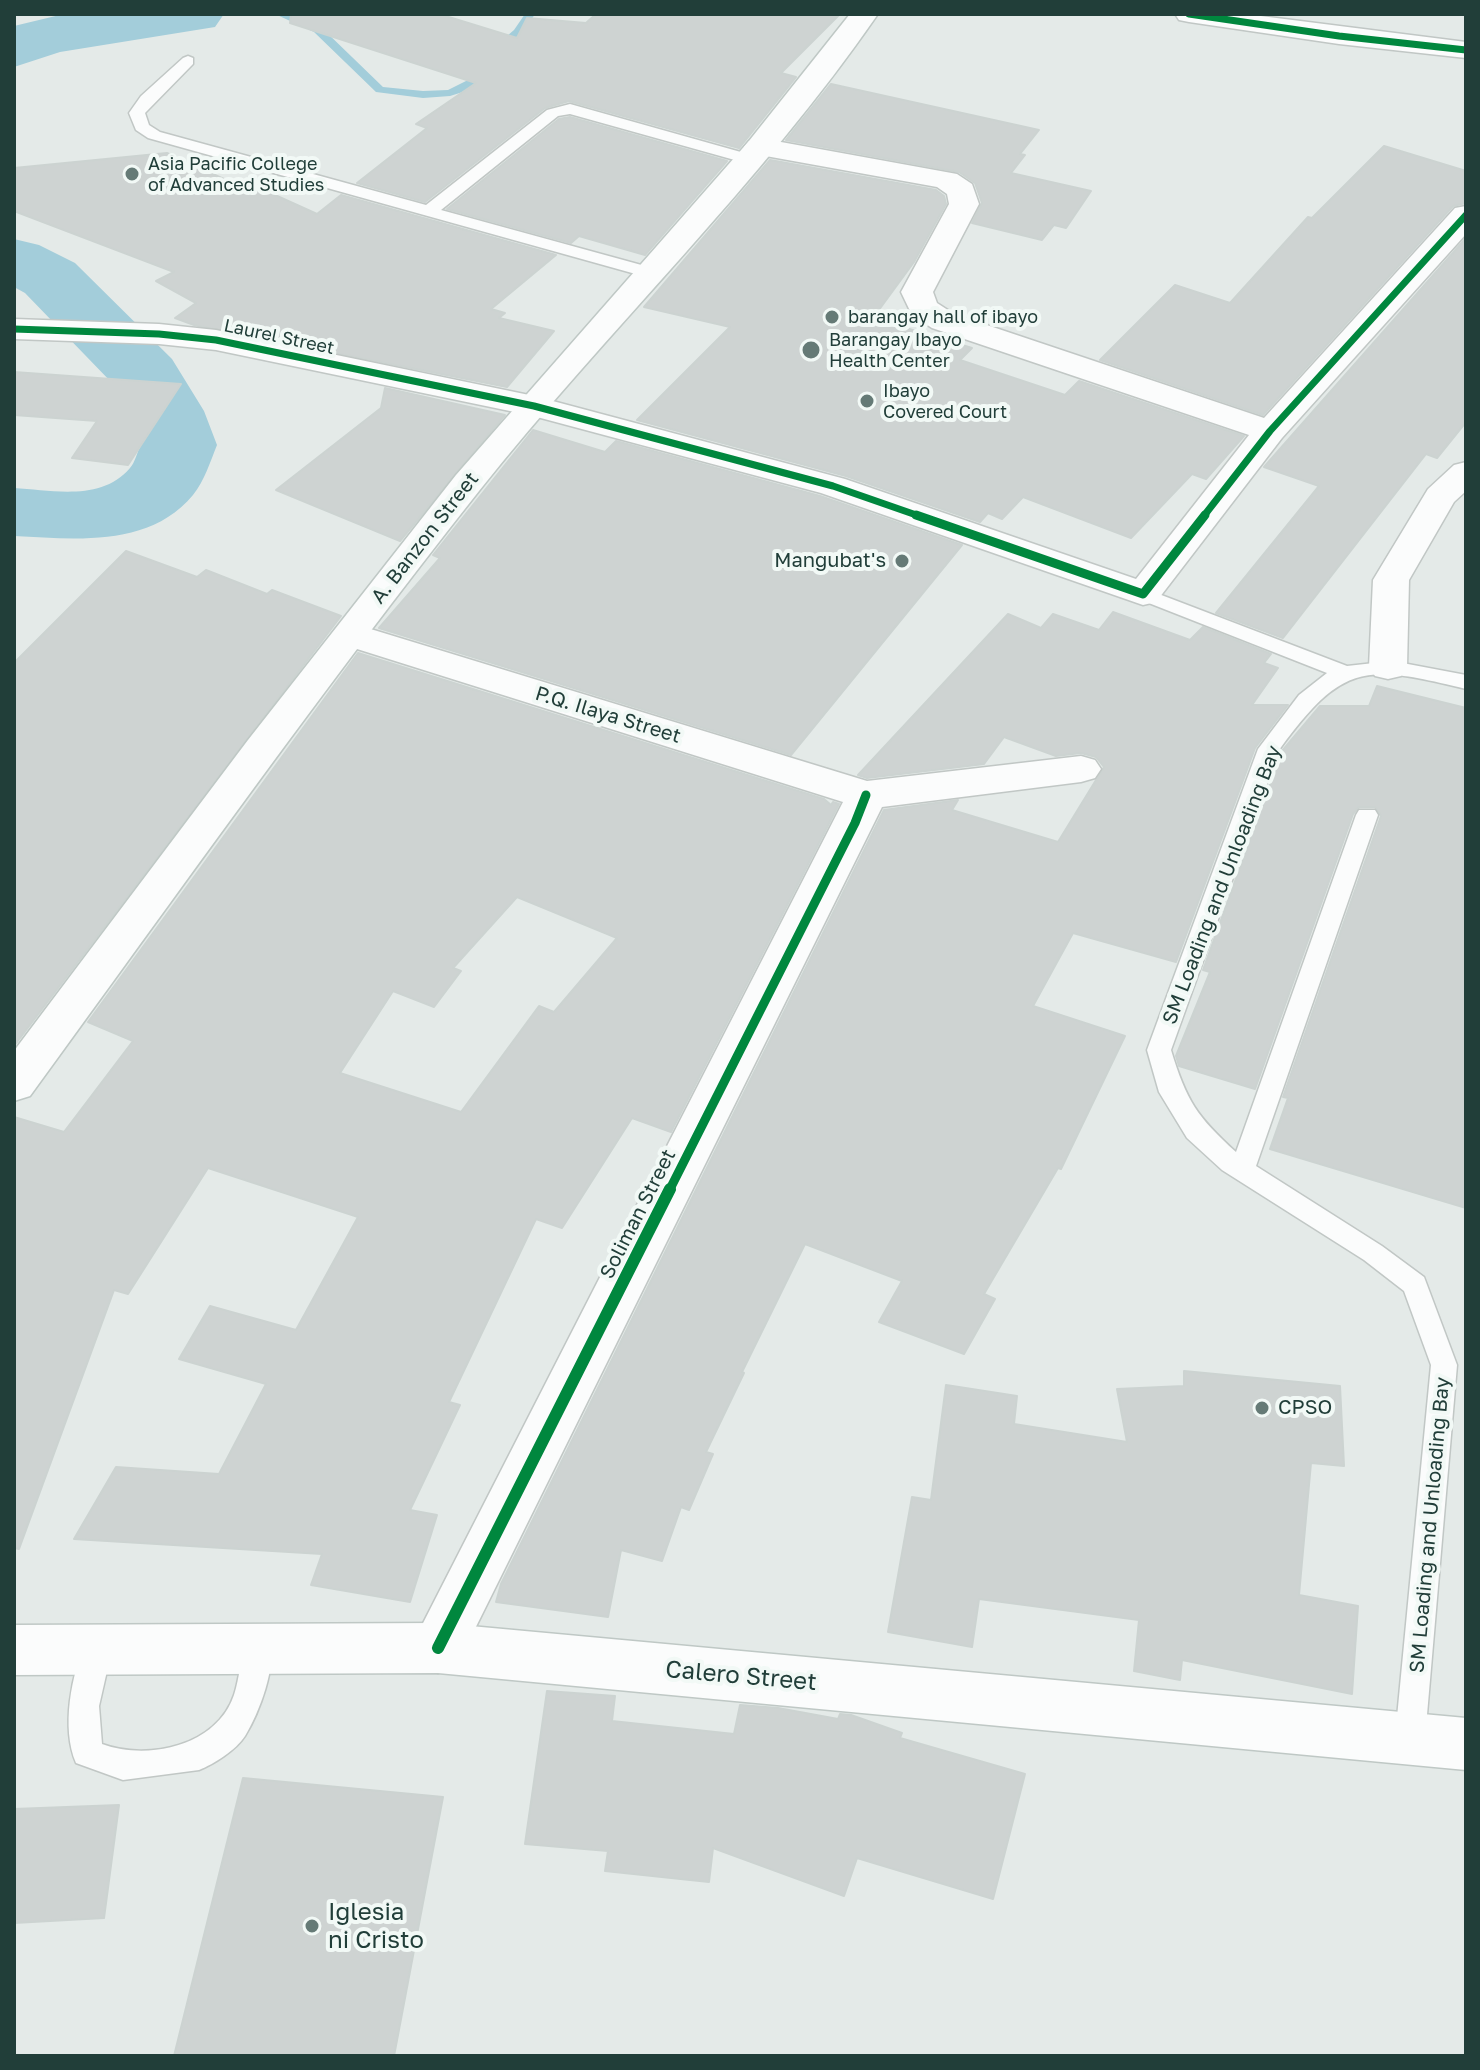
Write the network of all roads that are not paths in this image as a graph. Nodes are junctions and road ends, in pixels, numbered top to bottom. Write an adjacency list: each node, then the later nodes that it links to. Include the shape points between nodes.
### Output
1 (864, 14): 5 (street, A. Banzon Street)
2 (1189, 14): 3 (street)
3 (1466, 50)
4 (188, 61): 6 (lane, via 137,113 142,127 154,135)
5 (754, 153): 6 (lane, via 570,109 544,120); 8 (street, A. Banzon Street); 11 (street, via 946,180 961,190 964,204 917,292 923,308 943,321)
6 (428, 212): 8 (lane)
7 (1466, 215): 11 (street)
8 (650, 273): 10 (street, A. Banzon Street)
9 (14, 329): 10 (street, Laurel Street, via 216,340)
10 (534, 406): 13 (street, Laurel Street, via 833,486); 14 (street, A. Banzon Street, via 468,482)
11 (1270, 431): 13 (street)
12 (1466, 472): 15 (street, via 1440,496 1391,580)
13 (1143, 594): 16 (lane)
14 (351, 635): 19 (street, P.Q. Ilaya Street); 21 (street, A. Banzon Street)
15 (1388, 667): 16 (lane, SM Loading and Unloading Bay); 17 (lane, SM Loading and Unloading Bay)
16 (1344, 672): 22 (lane, SM Loading and Unloading Bay, via 1319,686 1269,749 1159,1050 1171,1092 1196,1131)
17 (1466, 682)
18 (1081, 769): 19 (street)
19 (866, 795): 23 (street, Soliman Street)
20 (1367, 815): 22 (lane)
21 (14, 1084)
22 (1242, 1170): 27 (lane, SM Loading and Unloading Bay, via 1415,1285 1444,1365)
23 (438, 1648): 25 (street, Calero Street); 27 (street, Calero Street)
24 (97, 1649): 25 (street, Calero Street); 25 (lane, via 84,1706 87,1753 123,1766 199,1756 233,1729 249,1696); 26 (street, Calero Street)
25 (258, 1649)
26 (14, 1650)
27 (1410, 1738): 28 (street, Calero Street)
28 (1466, 1744)

